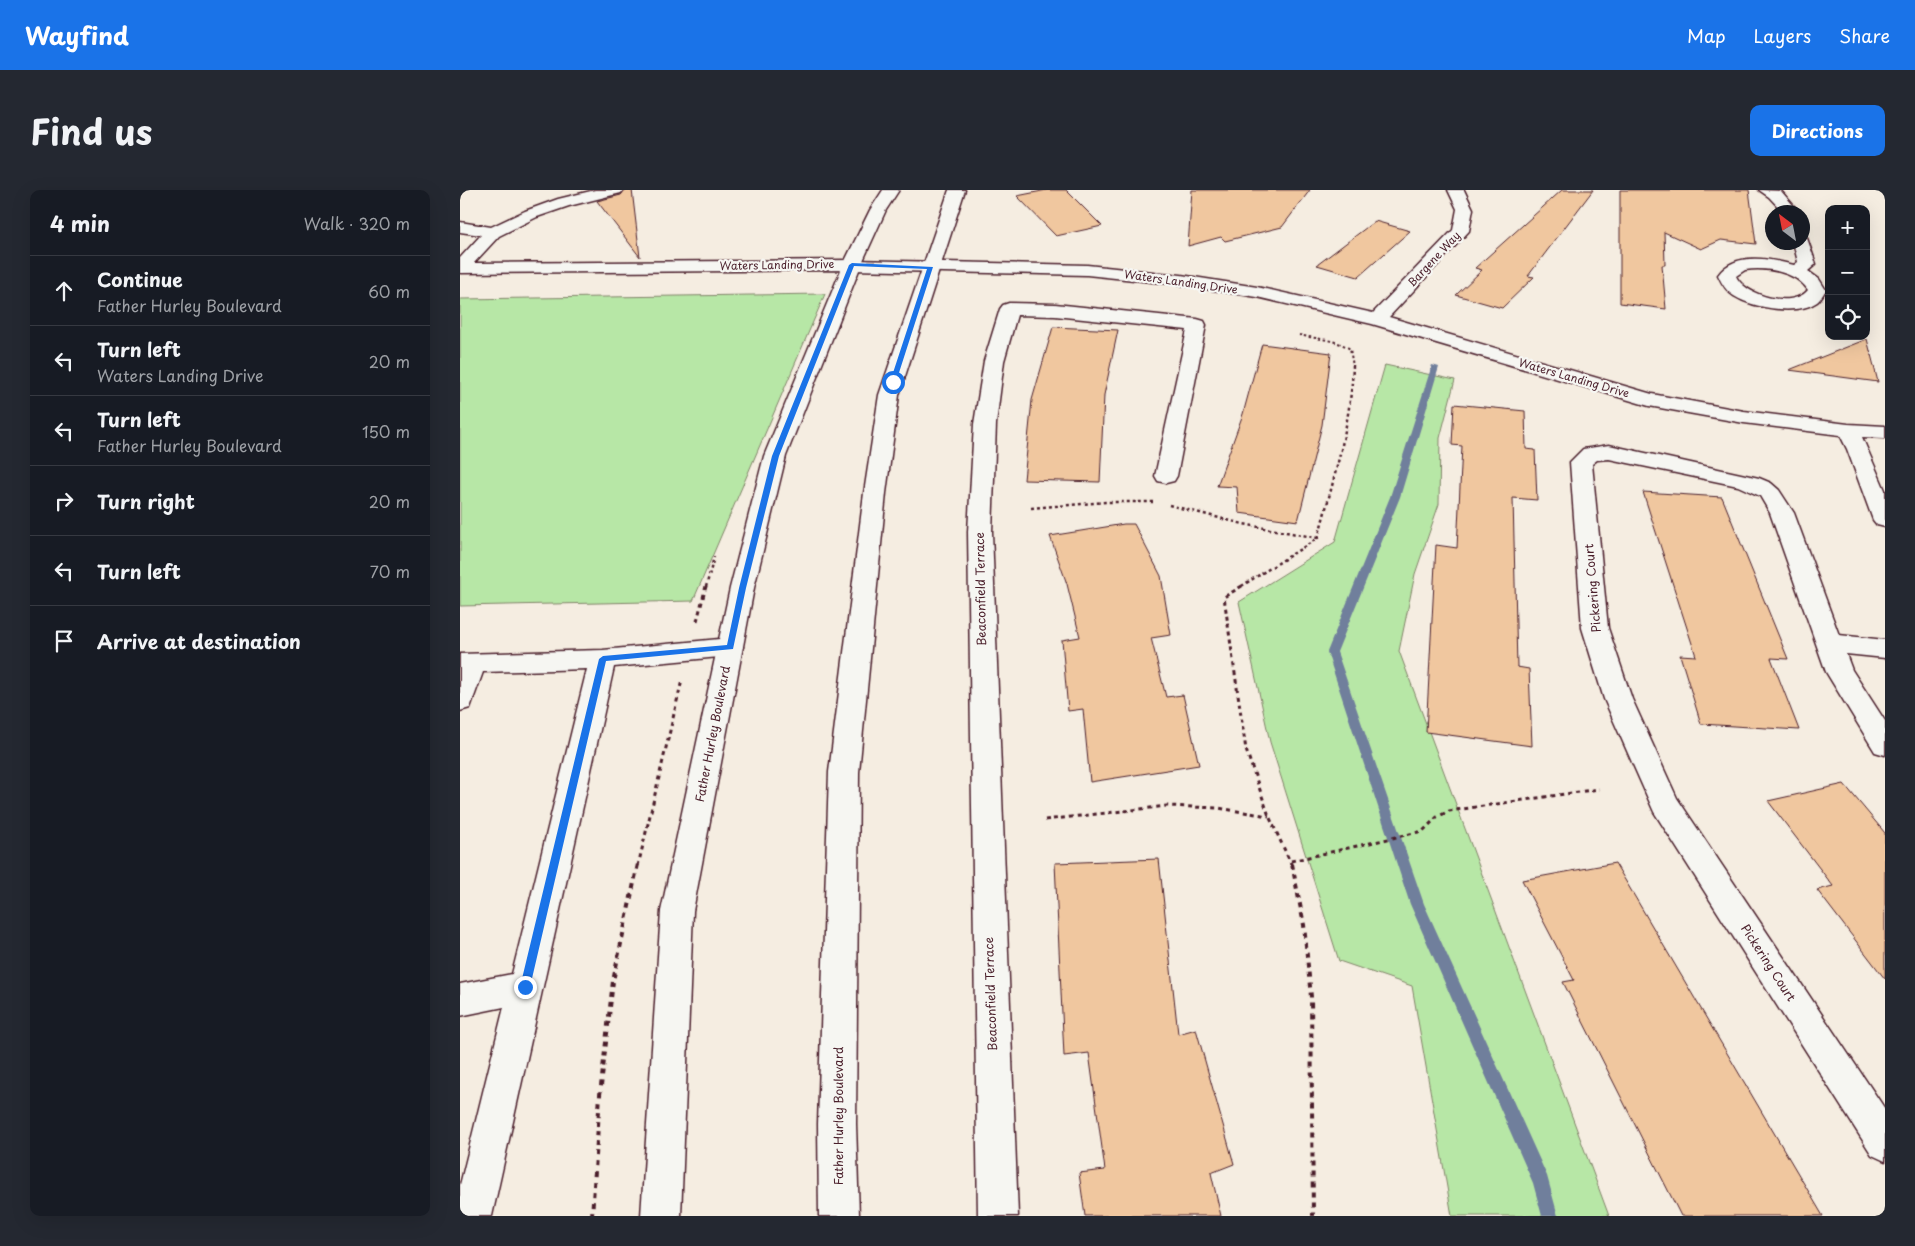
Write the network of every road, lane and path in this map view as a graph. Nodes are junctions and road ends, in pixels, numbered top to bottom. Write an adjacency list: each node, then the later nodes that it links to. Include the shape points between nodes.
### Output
1 (615, 190): 8 (street, via 564,202)
2 (890, 190): 10 (street, Father Hurley Boulevard)
3 (957, 190): 11 (street, Father Hurley Boulevard)
4 (1456, 190): 14 (street, Bargene Way, via 1465,209 1461,231)
5 (1767, 190): 6 (street)
6 (1785, 205)
7 (460, 227): 8 (street)
8 (493, 232): 12 (street)
9 (1803, 250): 13 (street, via 1807,264)
10 (852, 265): 11 (street, Waters Landing Drive); 12 (street, Waters Landing Drive); 25 (street, Father Hurley Boulevard, via 775,456)
11 (930, 267): 14 (street, Waters Landing Drive, via 1067,269 1181,280 1257,292); 42 (street, Father Hurley Boulevard, via 889,395 844,772 837,1124)
12 (460, 268)
13 (1796, 272)
14 (1377, 319): 16 (street, Waters Landing Drive, via 1649,400 1744,417)
15 (1299, 335): 23 (path, via 1330,341 1348,348 1354,356 1351,404)
16 (1848, 430): 17 (street, Waters Landing Drive); 22 (street)
17 (1885, 432)
18 (1166, 476): 43 (street, Beaconfield Terrace, via 1197,325 1054,310 1009,309 994,361 985,424 980,532)
19 (1156, 502): 21 (path, via 1132,500)
20 (1164, 503): 23 (path, via 1244,526)
21 (1031, 508)
22 (1885, 520)
23 (1318, 538): 33 (path, via 1224,597 1246,750)
24 (1829, 643): 26 (street); 31 (street, Pickering Court, via 1839,672); 38 (street, Pickering Court, via 1782,513 1774,497 1762,486 1609,452 1591,454 1581,462 1594,628 1618,699 1665,804)
25 (730, 647): 27 (street); 41 (street, Father Hurley Boulevard, via 677,911)
26 (1885, 649)
27 (690, 650): 28 (street); 40 (path, via 648,817 613,981 600,1094)
28 (603, 659): 29 (street); 36 (street)
29 (466, 663): 30 (street)
30 (460, 701)
31 (1885, 744)
32 (1599, 789): 35 (path, via 1449,811 1437,816 1423,831)
33 (1270, 816): 34 (path, via 1218,808 1167,806); 35 (path)
34 (1045, 820)
35 (1292, 861): 44 (path, via 1304,925 1311,997)
36 (525, 987): 37 (street); 39 (street)
37 (460, 1000)
38 (1885, 1142)
39 (472, 1216)
40 (592, 1216)
41 (661, 1216)
42 (840, 1216)
43 (998, 1216)
44 (1313, 1216)

